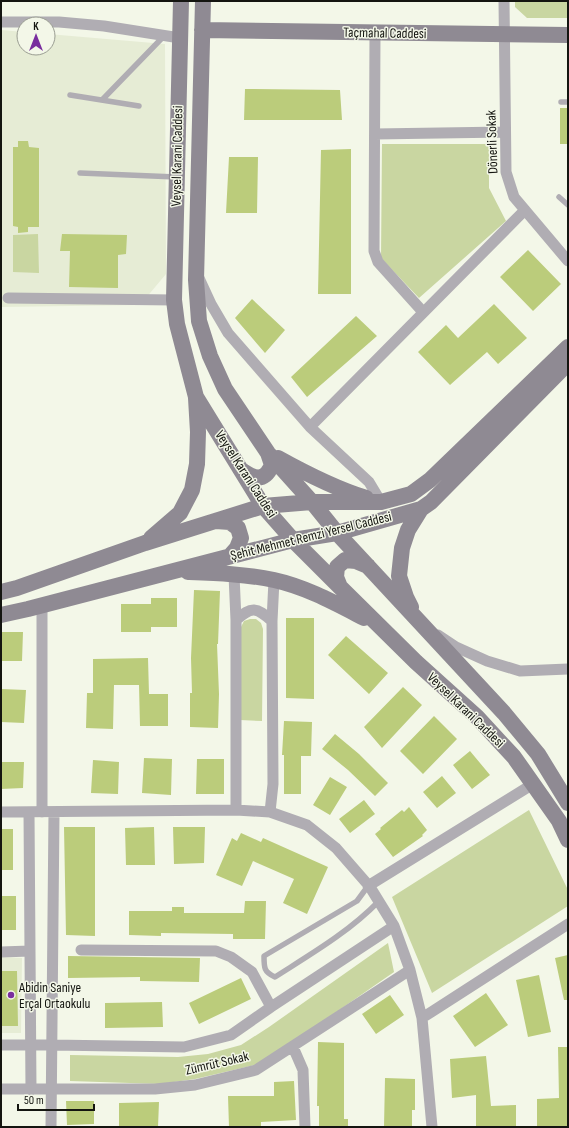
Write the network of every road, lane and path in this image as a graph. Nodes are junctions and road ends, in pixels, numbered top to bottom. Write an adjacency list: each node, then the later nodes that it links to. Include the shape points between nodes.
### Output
1 (180, 1): 9 (main road, Veysel Karani Caddesi)
2 (203, 1): 5 (main road, Veysel Karani Caddesi)
3 (504, 1): 7 (street, Dönerli Sokak)
4 (1, 22): 9 (street, via 59,22)
5 (202, 30): 6 (main road, Taçmahal Caddesi); 23 (main road, Veysel Karani Caddesi)
6 (376, 32): 7 (main road, Taçmahal Caddesi); 16 (street)
7 (504, 34): 8 (main road, Taçmahal Caddesi); 15 (street, Dönerli Sokak)
8 (568, 35)
9 (172, 37): 11 (lane); 18 (main road, Veysel Karani Caddesi)
10 (70, 95): 11 (lane)
11 (102, 100): 14 (lane)
12 (561, 102): 13 (lane)
13 (568, 102)
14 (139, 106)
15 (505, 132): 16 (street); 21 (street, Dönerli Sokak, via 506,172 514,197)
16 (374, 134): 26 (street, via 374,251 378,262)
17 (80, 173): 18 (lane)
18 (176, 177): 25 (main road, Veysel Karani Caddesi)
19 (559, 197): 20 (lane)
20 (568, 206)
21 (525, 210): 22 (street, Dönerli Sokak); 26 (street)
22 (568, 261)
23 (196, 272): 30 (street, via 228,333); 31 (main road, Veysel Karani Caddesi, via 198,321 210,356 225,389)
24 (8, 298): 25 (street)
25 (174, 300): 29 (main road, Veysel Karani Caddesi, via 177,324)
26 (423, 312): 30 (street)
27 (568, 347): 34 (main road, Şehit Mehmet Remzi Yersel Caddesi, via 430,480 411,494)
28 (568, 363): 36 (main road, Şehit Mehmet Remzi Yersel Caddesi, via 431,502)
29 (196, 397): 32 (main road, Veysel Karani Caddesi); 40 (main road, via 197,464 192,490 180,513)
30 (310, 427): 34 (street, via 369,482)
31 (268, 453): 32 (main road, via 272,465 268,474 260,478); 33 (main road, Veysel Karani Caddesi); 34 (main road, via 353,494)
32 (240, 470): 35 (main road, Veysel Karani Caddesi)
33 (312, 502): 34 (main road, Şehit Mehmet Remzi Yersel Caddesi); 35 (main road, Şehit Mehmet Remzi Yersel Caddesi); 38 (main road, Veysel Karani Caddesi)
34 (382, 502)
35 (263, 506): 37 (main road, Şehit Mehmet Remzi Yersel Caddesi); 39 (main road, Veysel Karani Caddesi)
36 (421, 509): 38 (main road, Şehit Mehmet Remzi Yersel Caddesi); 52 (main road, via 408,530 402,548 399,576)
37 (216, 520): 40 (main road, Şehit Mehmet Remzi Yersel Caddesi); 41 (main road, via 230,522 238,528 241,538)
38 (337, 533): 39 (main road, Şehit Mehmet Remzi Yersel Caddesi); 42 (main road, Veysel Karani Caddesi)
39 (293, 540): 41 (main road, Şehit Mehmet Remzi Yersel Caddesi); 46 (main road, Veysel Karani Caddesi)
40 (145, 543): 47 (main road, Şehit Mehmet Remzi Yersel Caddesi)
41 (230, 556): 43 (main road, Şehit Mehmet Remzi Yersel Caddesi)
42 (368, 566): 46 (main road, via 345,560 337,567 336,577); 52 (main road, Veysel Karani Caddesi)
43 (176, 571): 44 (main road); 48 (main road, Şehit Mehmet Remzi Yersel Caddesi)
44 (234, 575): 45 (main road); 50 (street)
45 (274, 580): 51 (street); 53 (main road, via 317,594)
46 (340, 587): 53 (main road, Veysel Karani Caddesi)
47 (1, 592)
48 (42, 606): 49 (main road, Şehit Mehmet Remzi Yersel Caddesi); 60 (street)
49 (1, 614)
50 (236, 620): 51 (street, via 245,611 253,609); 57 (street)
51 (272, 621): 62 (street, via 273,784)
52 (418, 621): 54 (street, via 456,647 487,661 520,671); 56 (main road, Veysel Karani Caddesi, via 504,713 538,754)
53 (379, 626): 55 (main road, Veysel Karani Caddesi, via 477,717 514,758)
54 (568, 669)
55 (533, 784): 63 (main road, Veysel Karani Caddesi, via 559,821); 64 (street)
56 (568, 803)
57 (236, 810): 61 (street); 62 (street)
58 (1, 812): 59 (street)
59 (29, 812): 60 (street); 70 (street)
60 (42, 812): 61 (street)
61 (54, 812): 76 (street)
62 (270, 812): 64 (street, via 307,825 336,848)
63 (568, 840)
64 (368, 886): 65 (street); 65 (lane, via 357,901 264,956 264,966 268,974 275,977 337,936)
65 (378, 901): 67 (street)
66 (568, 924): 73 (street)
67 (394, 926): 71 (street); 72 (street, Zümrüt Sokak)
68 (81, 950): 72 (street, via 216,951 232,957 252,972)
69 (1, 952): 70 (street)
70 (30, 952): 75 (street)
71 (410, 970): 73 (street); 77 (street, Zümrüt Sokak)
72 (271, 1007): 76 (street, Zümrüt Sokak, via 231,1036 184,1048)
73 (422, 1018): 83 (street)
74 (1, 1045): 75 (street, Zümrüt Sokak)
75 (31, 1045): 76 (street, Zümrüt Sokak); 79 (street)
76 (51, 1045): 80 (street)
77 (293, 1047): 80 (street, Zümrüt Sokak, via 256,1070 196,1085 155,1089); 82 (street, via 303,1070)
78 (1, 1089): 79 (street, Zümrüt Sokak)
79 (31, 1090): 80 (street, Zümrüt Sokak)
80 (51, 1090): 81 (street)
81 (51, 1127)
82 (305, 1127)
83 (432, 1127)

